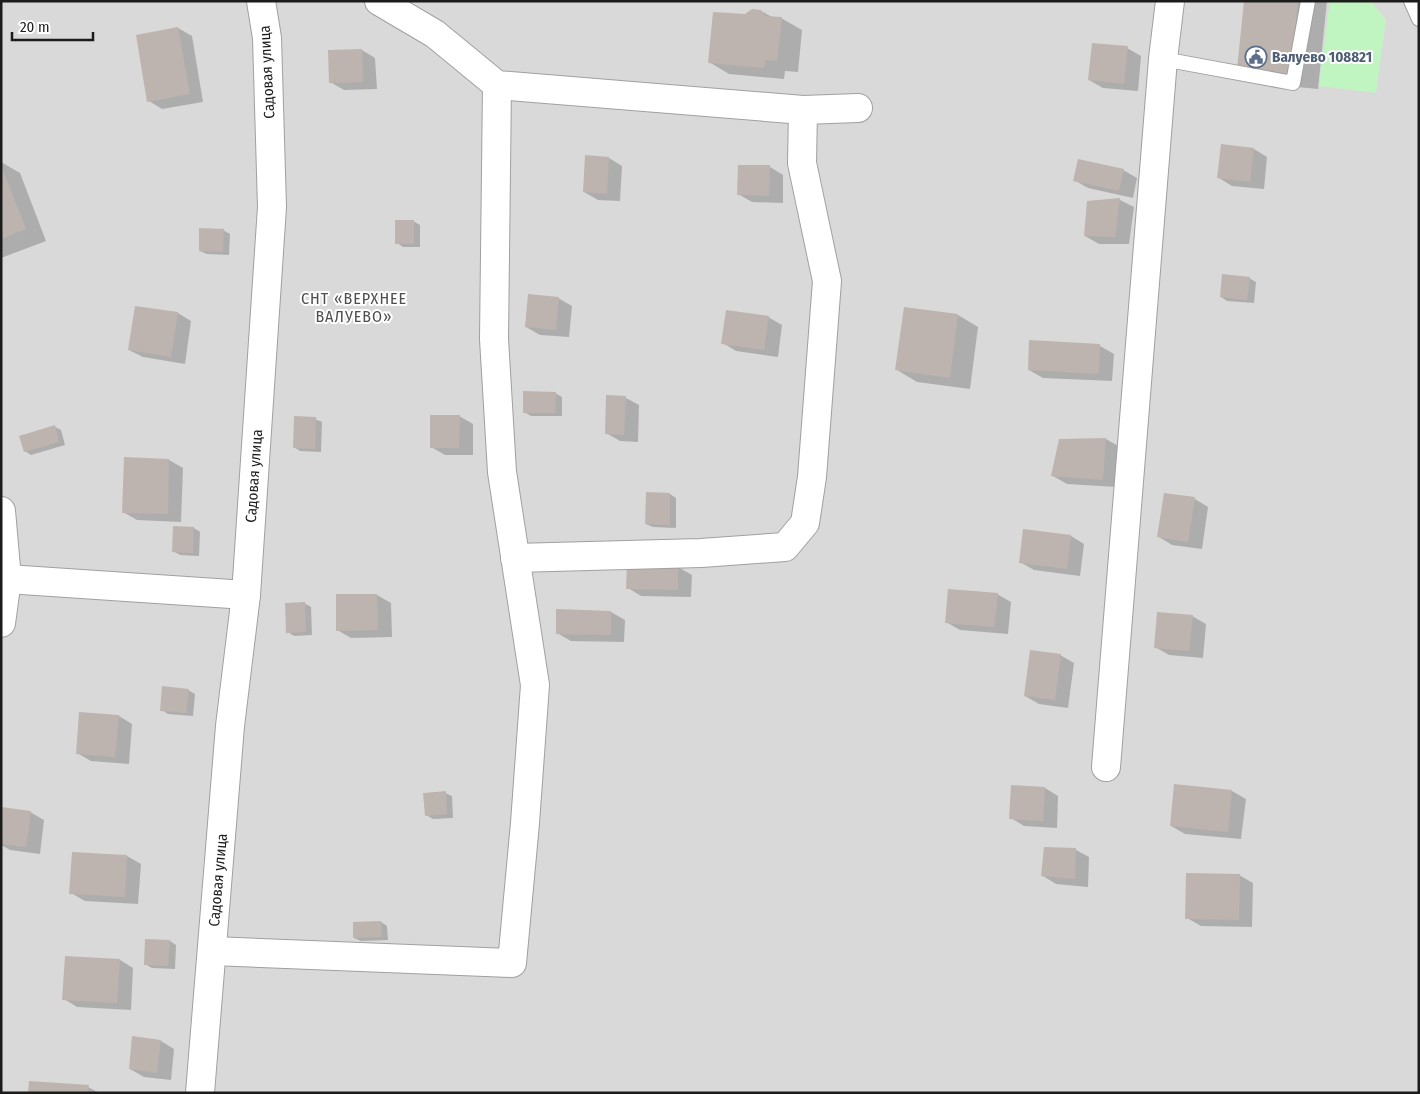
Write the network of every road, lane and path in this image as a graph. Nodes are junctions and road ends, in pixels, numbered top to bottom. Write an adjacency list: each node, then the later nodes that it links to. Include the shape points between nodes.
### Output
1 (261, 1): 14 (street, Садовая улица, via 267,38 272,207)
2 (379, 1): 8 (street, via 435,34)
3 (1170, 1): 7 (street)
4 (1308, 1): 7 (lane, via 1293,83)
5 (1411, 1): 6 (lane)
6 (1419, 19)
7 (1164, 59): 16 (street)
8 (497, 84): 10 (street); 12 (street, via 494,339 502,472)
9 (858, 108): 10 (street)
10 (803, 110): 12 (street, via 802,163 827,281 812,477 804,523 785,547 701,553)
11 (1, 511): 13 (street)
12 (515, 558): 17 (street, via 535,685 512,963)
13 (6, 579): 14 (street); 15 (street)
14 (246, 595): 17 (street, Садовая улица, via 230,726)
15 (1, 623)
16 (1106, 767)
17 (212, 951): 18 (street, Садовая улица)
18 (200, 1093)

